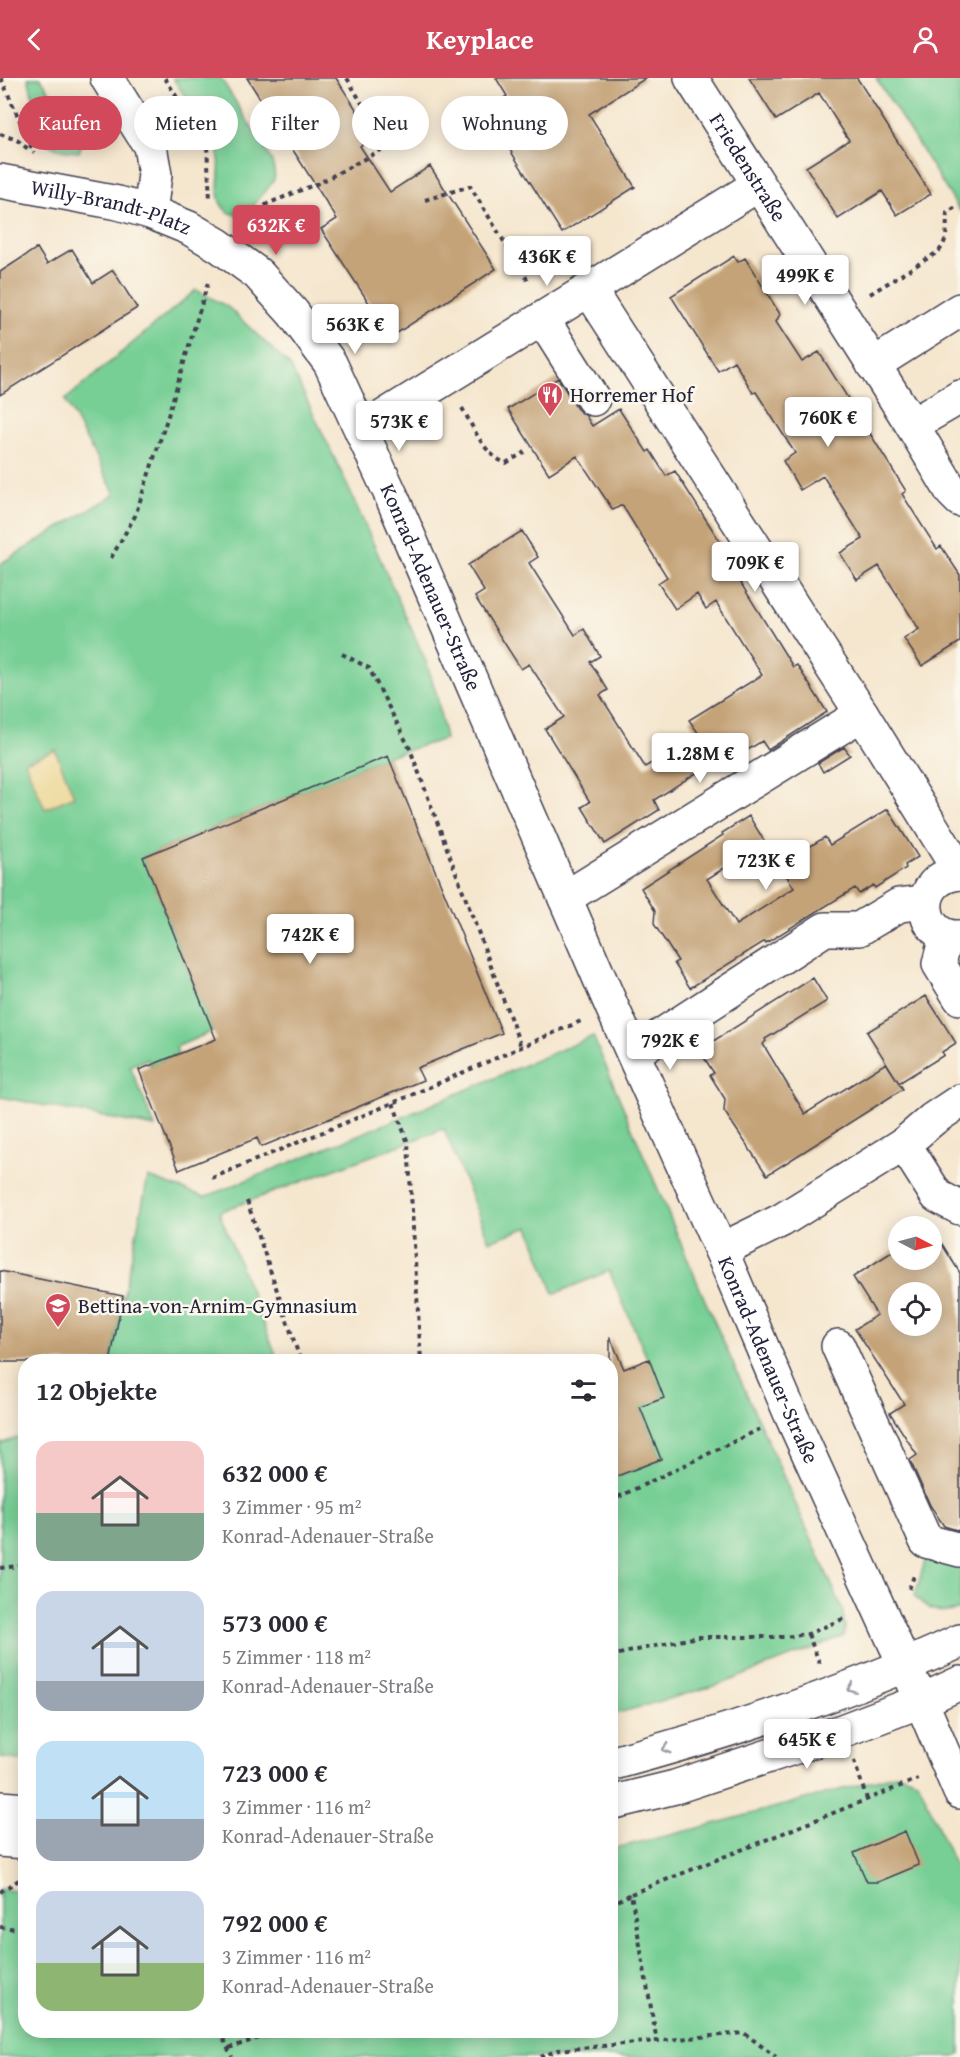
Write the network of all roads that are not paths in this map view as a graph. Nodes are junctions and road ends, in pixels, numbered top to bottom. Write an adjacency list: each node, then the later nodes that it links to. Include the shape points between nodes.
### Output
1 (107, 78): 5 (street, via 150,146 155,175)
2 (691, 78): 4 (street, Friedenstraße)
3 (0, 181): 5 (street, Willy-Brandt-Platz)
4 (758, 185): 7 (street); 10 (street, Friedenstraße)
5 (150, 212): 6 (street, Willy-Brandt-Platz)
6 (218, 245): 14 (street, Konrad-Adenauer-Straße, via 258,274 293,313 330,363)
7 (590, 291): 9 (street); 16 (street)
8 (960, 310): 10 (street)
9 (546, 318): 12 (street); 14 (street)
10 (873, 365): 13 (street, Friedenstraße)
11 (960, 397): 13 (street)
12 (593, 399)
13 (912, 425): 15 (street, Friedenstraße)
14 (362, 430): 18 (street, Konrad-Adenauer-Straße)
15 (960, 500)
16 (862, 714): 17 (street); 18 (street)
17 (960, 873): 19 (street, via 941,877)
18 (566, 898): 22 (street, Konrad-Adenauer-Straße)
19 (925, 902): 20 (street, via 930,922); 22 (street, via 899,904 859,929 825,929)
20 (953, 937): 21 (street, via 939,964)
21 (960, 998)
22 (634, 1053): 26 (street, Konrad-Adenauer-Straße)
23 (960, 1101): 24 (street)
24 (904, 1144): 25 (street, via 937,1196); 26 (street, via 782,1220)
25 (960, 1208)
26 (721, 1250): 30 (street, Konrad-Adenauer-Straße)
27 (838, 1346): 28 (street, via 926,1541)
28 (960, 1550)
29 (960, 1641): 30 (street)
30 (905, 1667): 32 (street, Konrad-Adenauer-Straße); 33 (street, one-way to 33, via 832,1695)
31 (960, 1683): 32 (street)
32 (921, 1701): 34 (street, Konrad-Adenauer-Straße); 35 (street, via 675,1787)
33 (618, 1762)
34 (955, 1779)
35 (618, 1801)
36 (0, 1808): 37 (street)
37 (18, 1809)
38 (0, 1840): 39 (street)
39 (18, 1841)

